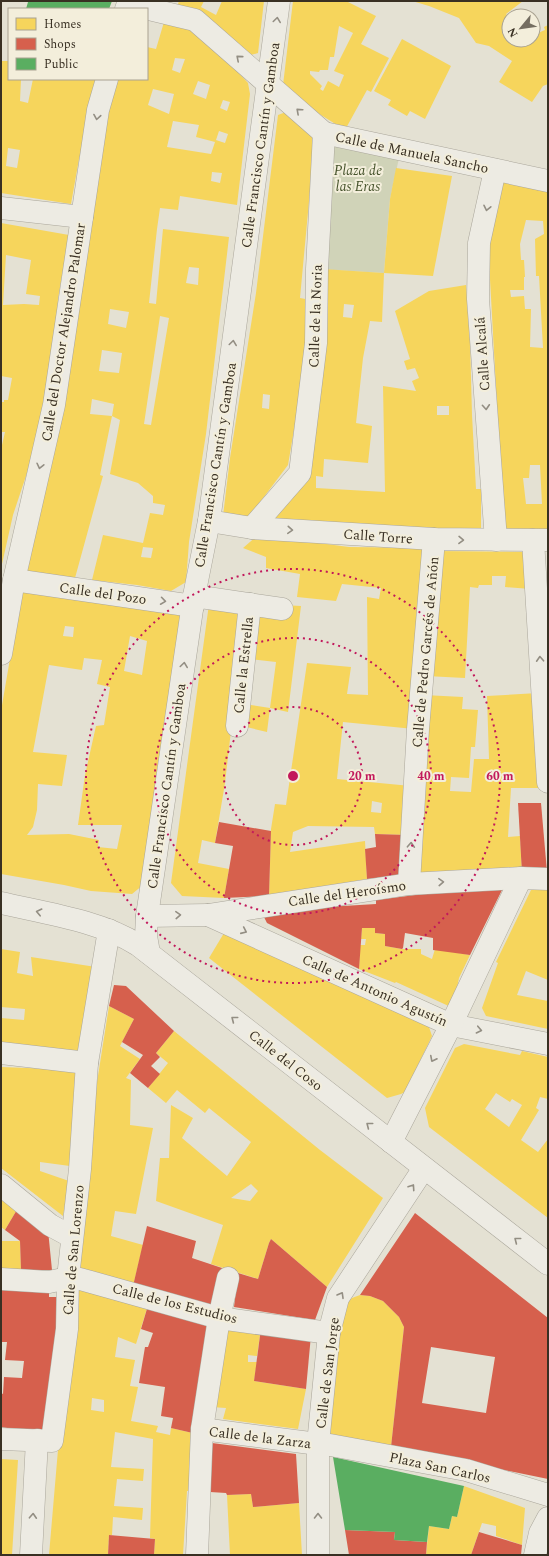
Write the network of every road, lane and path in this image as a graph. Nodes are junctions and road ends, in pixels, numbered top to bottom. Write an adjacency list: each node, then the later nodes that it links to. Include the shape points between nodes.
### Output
1 (279, 1): 4 (street, Calle Francisco Cantín y Gamboa, one-way to 1)
2 (148, 11): 4 (street, Calle de Manuela Sancho, one-way to 2, via 195,20)
3 (107, 80): 9 (street, Calle del Doctor Alejandro Palomar, one-way to 9, via 98,110)
4 (268, 84): 5 (street, Calle de Manuela Sancho, one-way to 4); 10 (street, Calle Francisco Cantín y Gamboa, one-way to 4)
5 (324, 133): 6 (street, Calle de Manuela Sancho); 11 (street, Calle de la Noria, via 316,343 300,474)
6 (495, 170): 7 (street, Calle de Manuela Sancho); 13 (street, Calle Alcalá, one-way to 13, via 479,243 478,299)
7 (548, 181)
8 (1, 208): 9 (street)
9 (82, 217): 15 (street, Calle del Doctor Alejandro Palomar, one-way to 15, via 54,405)
10 (209, 521): 11 (street, Calle Torre); 16 (street, Calle Francisco Cantín y Gamboa)
11 (252, 528): 12 (street, Calle Torre, one-way to 12)
12 (434, 539): 13 (street, Calle Torre, one-way to 13); 24 (street, Calle de Pedro Garcés de Añón, one-way to 12, via 418,730)
13 (496, 540): 14 (street, Calle Torre)
14 (540, 540): 21 (street, one-way to 14)
15 (14, 580): 16 (street, Calle del Pozo, one-way to 16); 19 (street, Calle del Doctor Alejandro Palomar)
16 (193, 601): 17 (street, Calle del Pozo); 27 (street, Calle Francisco Cantín y Gamboa, one-way to 16)
17 (250, 604): 18 (street, Calle del Pozo); 20 (street, Calle la Estrella)
18 (282, 609)
19 (1, 654)
20 (237, 726)
21 (548, 776)
22 (521, 878): 23 (street, Calle del Heroísmo); 24 (street, Calle del Heroísmo, one-way to 22); 30 (street)
23 (548, 879)
24 (409, 884): 26 (street, Calle del Heroísmo)
25 (1, 903): 28 (street, Calle del Coso, one-way to 25)
26 (208, 915): 27 (street, Calle del Heroísmo, one-way to 26); 30 (street, Calle de Antonio Agustín, one-way to 30)
27 (147, 916): 29 (street, Calle Francisco Cantín y Gamboa, via 146,936)
28 (109, 930): 29 (street, Calle del Coso, via 130,939); 33 (street, Calle de San Lorenzo)
29 (149, 953): 34 (street, Calle del Coso, one-way to 29)
30 (451, 1024): 31 (street, Calle de Antonio Agustín, one-way to 31); 34 (street, one-way to 34)
31 (548, 1044)
32 (1, 1053): 33 (street)
33 (87, 1063): 37 (street, Calle de San Lorenzo, via 80,1169)
34 (391, 1142): 35 (street, Calle del Coso)
35 (424, 1168): 38 (street, Calle del Coso, one-way to 35); 43 (street, Calle de San Jorge, one-way to 35, via 338,1298)
36 (1, 1185): 37 (street, via 50,1225)
37 (72, 1237): 39 (street, Calle de San Lorenzo)
38 (548, 1264)
39 (68, 1278): 41 (street, Calle de los Estudios, via 49,1282); 42 (street, Calle de los Estudios, via 80,1278); 46 (street, Calle de San Lorenzo, via 67,1329 52,1441)
40 (228, 1278): 42 (street)
41 (1, 1279)
42 (219, 1318): 43 (street, Calle de los Estudios); 44 (street)
43 (329, 1333): 47 (street, Calle de San Jorge)
44 (202, 1430): 47 (street, Calle de la Zarza); 51 (street)
45 (1, 1439): 46 (street)
46 (37, 1440): 50 (street, one-way to 46)
47 (324, 1444): 48 (street, Plaza San Carlos, via 466,1470); 52 (street, Calle de San Jorge, one-way to 47)
48 (548, 1494)
49 (548, 1518): 53 (street, via 540,1533)
50 (32, 1555)
51 (197, 1555)
52 (318, 1555)
53 (535, 1555)

